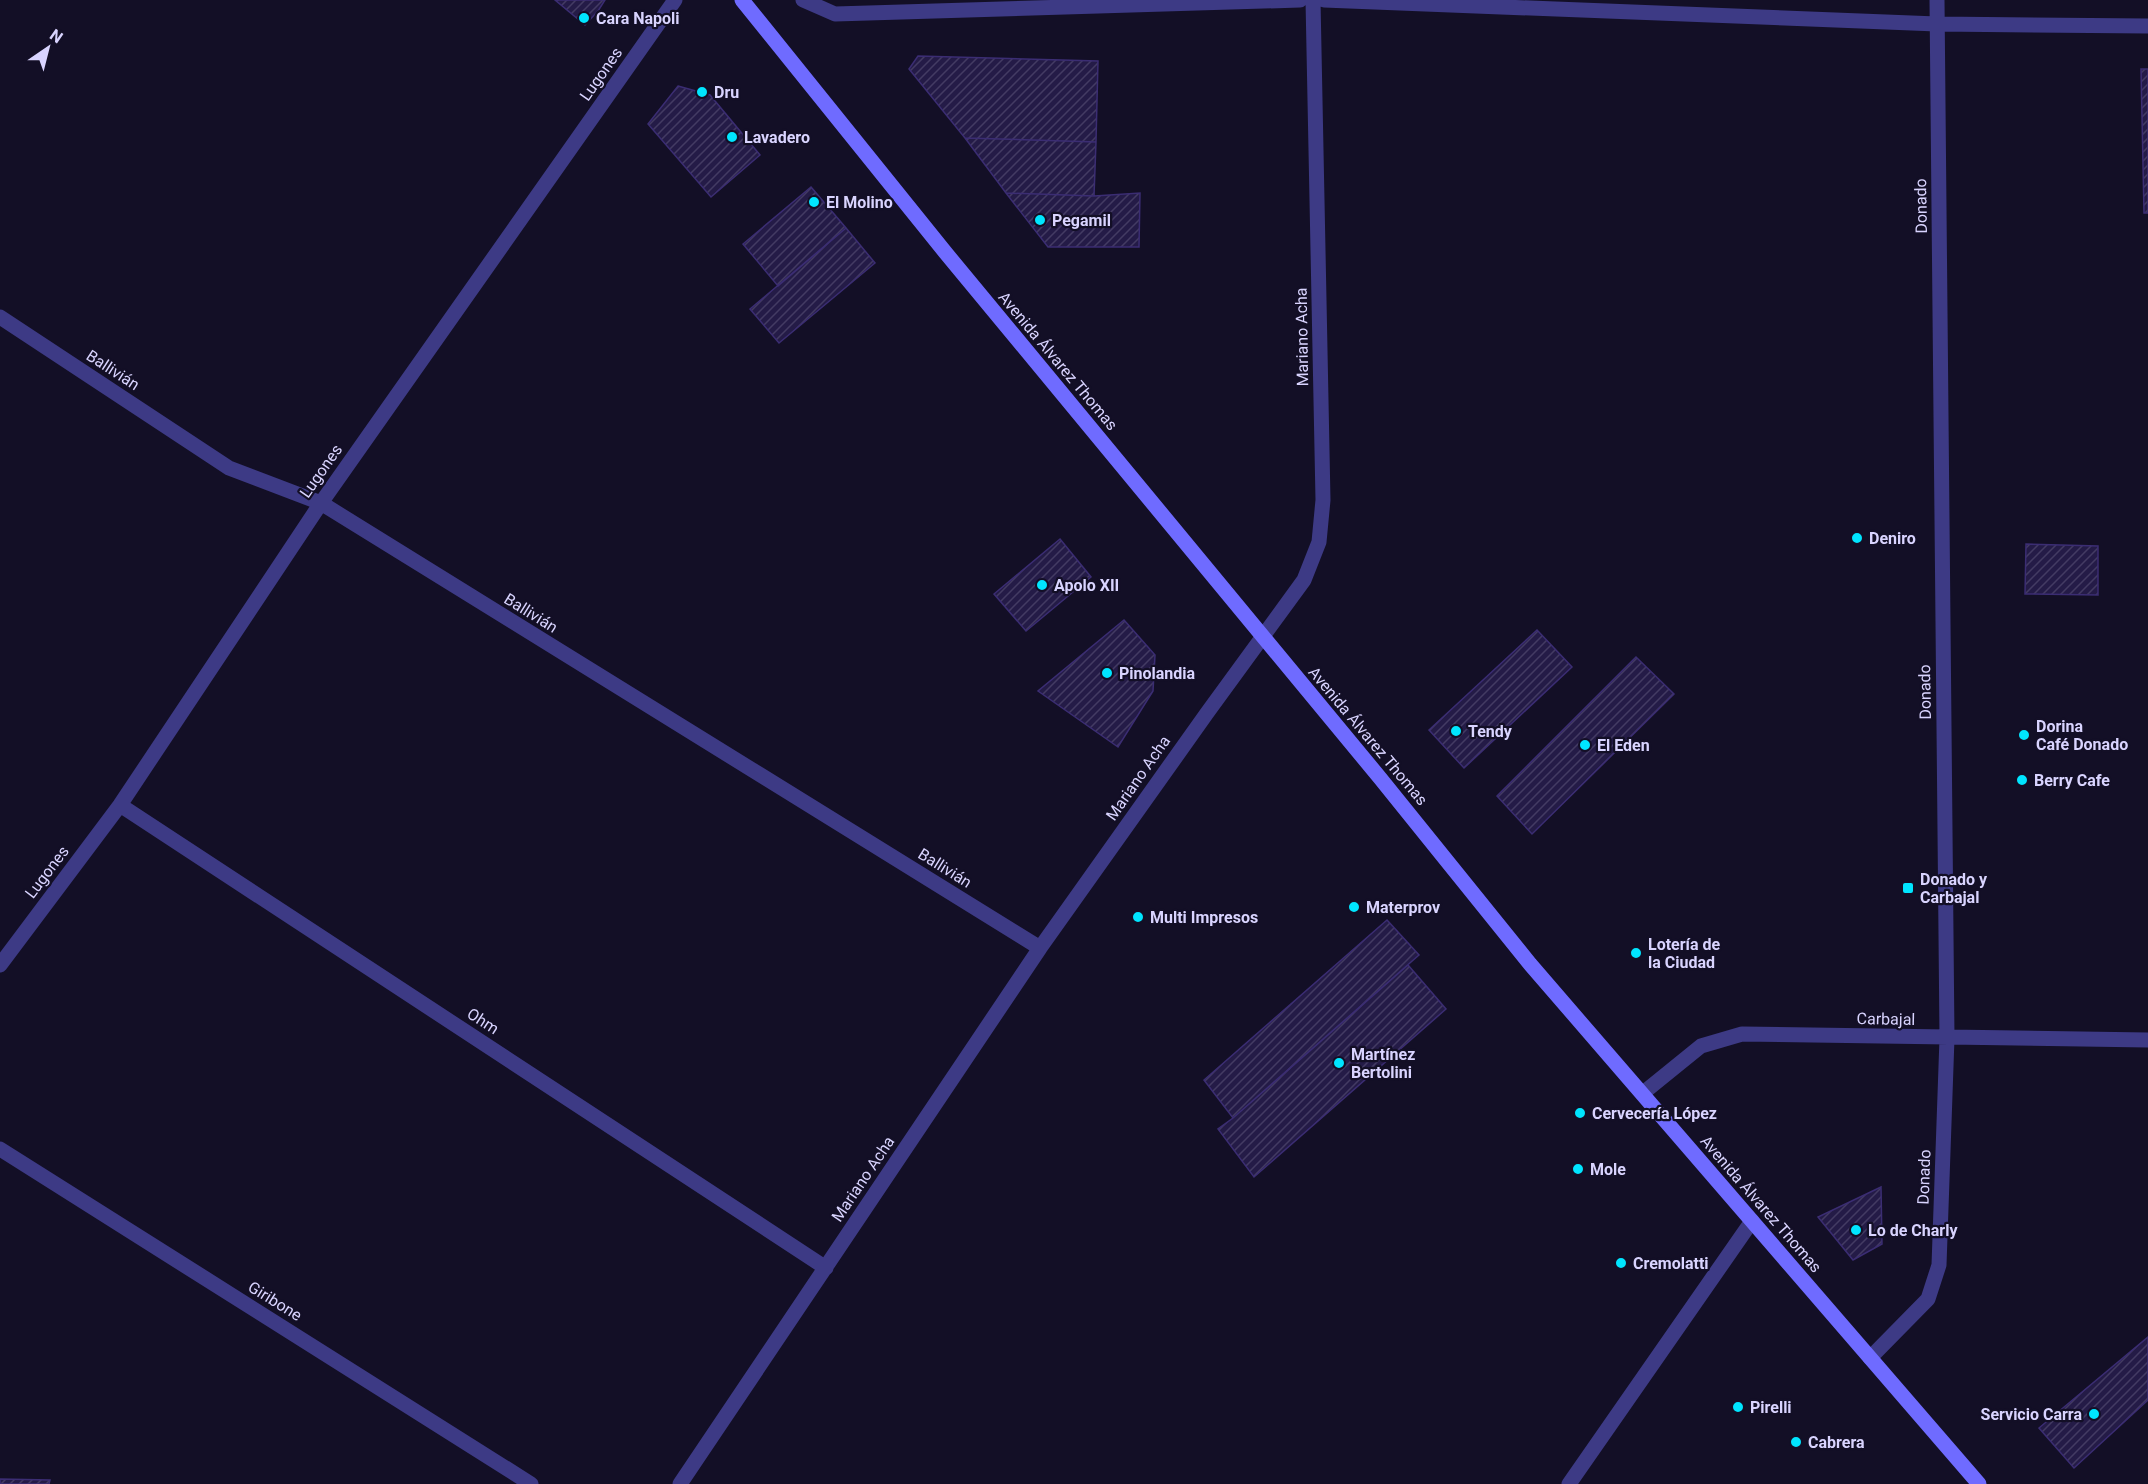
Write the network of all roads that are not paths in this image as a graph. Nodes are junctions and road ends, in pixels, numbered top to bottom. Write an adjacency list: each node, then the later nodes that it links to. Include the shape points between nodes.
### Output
1 (675, 0): 11 (street, Lugones)
2 (742, 0): 12 (main road, Avenida Álvarez Thomas)
3 (803, 0): 4 (street, via 835,14)
4 (1300, 0)
5 (1314, 0): 12 (street, Mariano Acha, via 1322,510 1319,542 1304,580)
6 (1324, 0): 8 (street)
7 (1937, 0): 8 (street, Donado)
8 (1937, 24): 9 (street); 16 (street, Donado)
9 (2148, 26)
10 (0, 317): 11 (street, Ballivián, via 229,468)
11 (321, 503): 13 (street, Lugones); 14 (street, Ballivián)
12 (1262, 637): 14 (street, Mariano Acha); 18 (main road, Avenida Álvarez Thomas, via 1530,964)
13 (120, 805): 15 (street, Lugones); 21 (street, Ohm)
14 (1040, 948): 21 (street, Mariano Acha)
15 (0, 965)
16 (1947, 1038): 17 (street, Carbajal); 18 (street, Carbajal, via 1742,1035 1701,1046); 22 (street, Donado, via 1939,1265 1928,1299)
17 (2148, 1040)
18 (1642, 1094): 20 (main road, Avenida Álvarez Thomas)
19 (0, 1149): 23 (street, Giribone)
20 (1752, 1221): 22 (main road, Avenida Álvarez Thomas); 25 (street)
21 (826, 1268): 24 (street, Mariano Acha)
22 (1870, 1358): 26 (main road, Avenida Álvarez Thomas)
23 (531, 1484)
24 (680, 1484)
25 (1569, 1484)
26 (1979, 1484)

